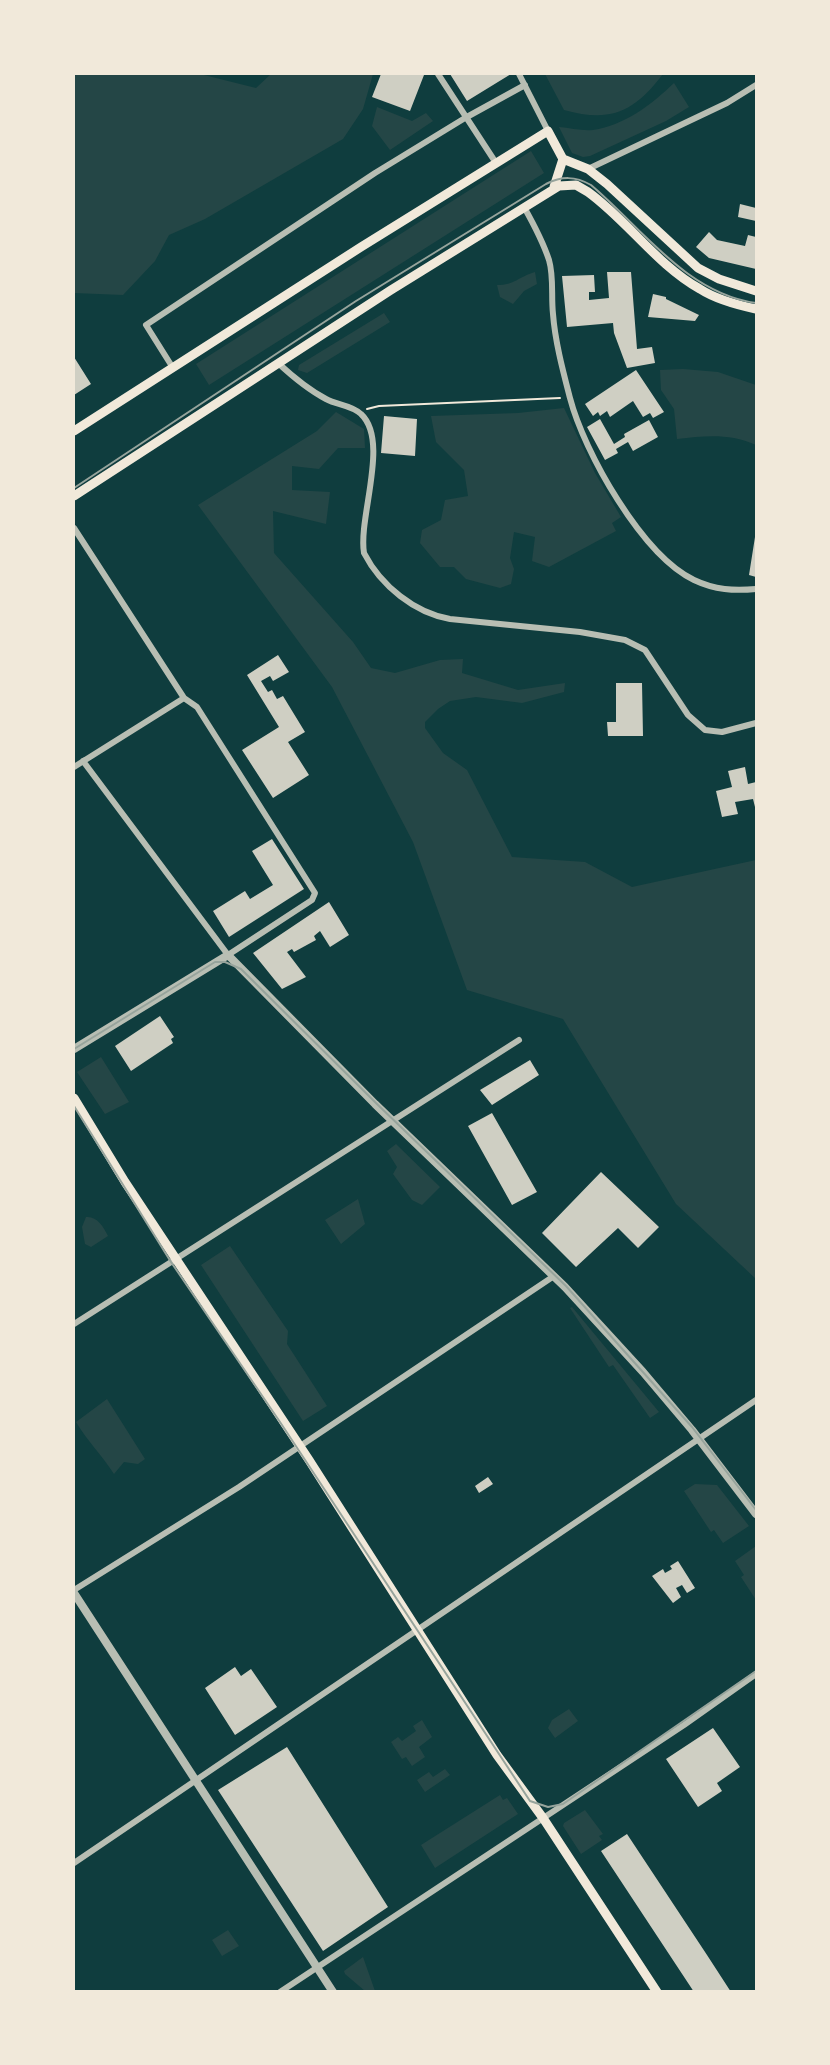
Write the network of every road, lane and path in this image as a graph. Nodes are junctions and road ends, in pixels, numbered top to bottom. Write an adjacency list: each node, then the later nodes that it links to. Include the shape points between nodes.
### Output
1 (438, 74): 5 (street)
2 (519, 74): 3 (street)
3 (525, 85): 5 (street); 6 (street)
4 (757, 85): 9 (street)
5 (465, 118): 8 (street); 15 (street, via 146,325)
6 (548, 131): 7 (main road); 8 (main road)
7 (563, 159): 9 (main road); 10 (main road)
8 (496, 163): 15 (main road)
9 (588, 169): 12 (main road, via 698,268)
10 (554, 187): 11 (main road); 13 (main road, via 583,188 687,281 716,298)
11 (524, 206): 14 (main road); 16 (street, via 549,260 553,316)
12 (757, 291)
13 (757, 309)
14 (278, 363): 17 (street, via 324,398); 19 (main road)
15 (173, 368): 18 (main road)
16 (570, 397): 17 (path, via 379,406); 21 (street, via 583,439 644,537 661,555 707,586)
17 (359, 412): 23 (street, via 370,426 373,440 364,553 405,600 433,616 634,643 654,661 688,715 705,730 722,732)
18 (74, 431)
19 (74, 496)
20 (74, 528): 22 (street)
21 (757, 589)
22 (184, 698): 24 (street); 26 (street, via 203,716 315,893 312,900)
23 (757, 723)
24 (83, 761): 25 (street); 26 (street)
25 (74, 767)
26 (228, 955): 28 (street); 30 (street)
27 (519, 1040): 30 (street)
28 (74, 1049)
29 (74, 1098): 31 (main road)
30 (393, 1121): 31 (street); 32 (street)
31 (176, 1259): 33 (street); 36 (main road)
32 (554, 1276): 35 (street); 36 (street)
33 (74, 1324)
34 (757, 1400): 35 (street)
35 (699, 1439): 37 (street); 39 (street)
36 (299, 1445): 38 (street); 39 (main road)
37 (757, 1514)
38 (74, 1592): 41 (street)
39 (417, 1631): 41 (street); 42 (main road)
40 (757, 1674): 42 (street)
41 (194, 1780): 43 (street); 44 (street)
42 (543, 1818): 44 (street); 47 (main road)
43 (74, 1863)
44 (317, 1968): 45 (street); 46 (street)
45 (280, 1992)
46 (333, 1992)
47 (657, 1992)

